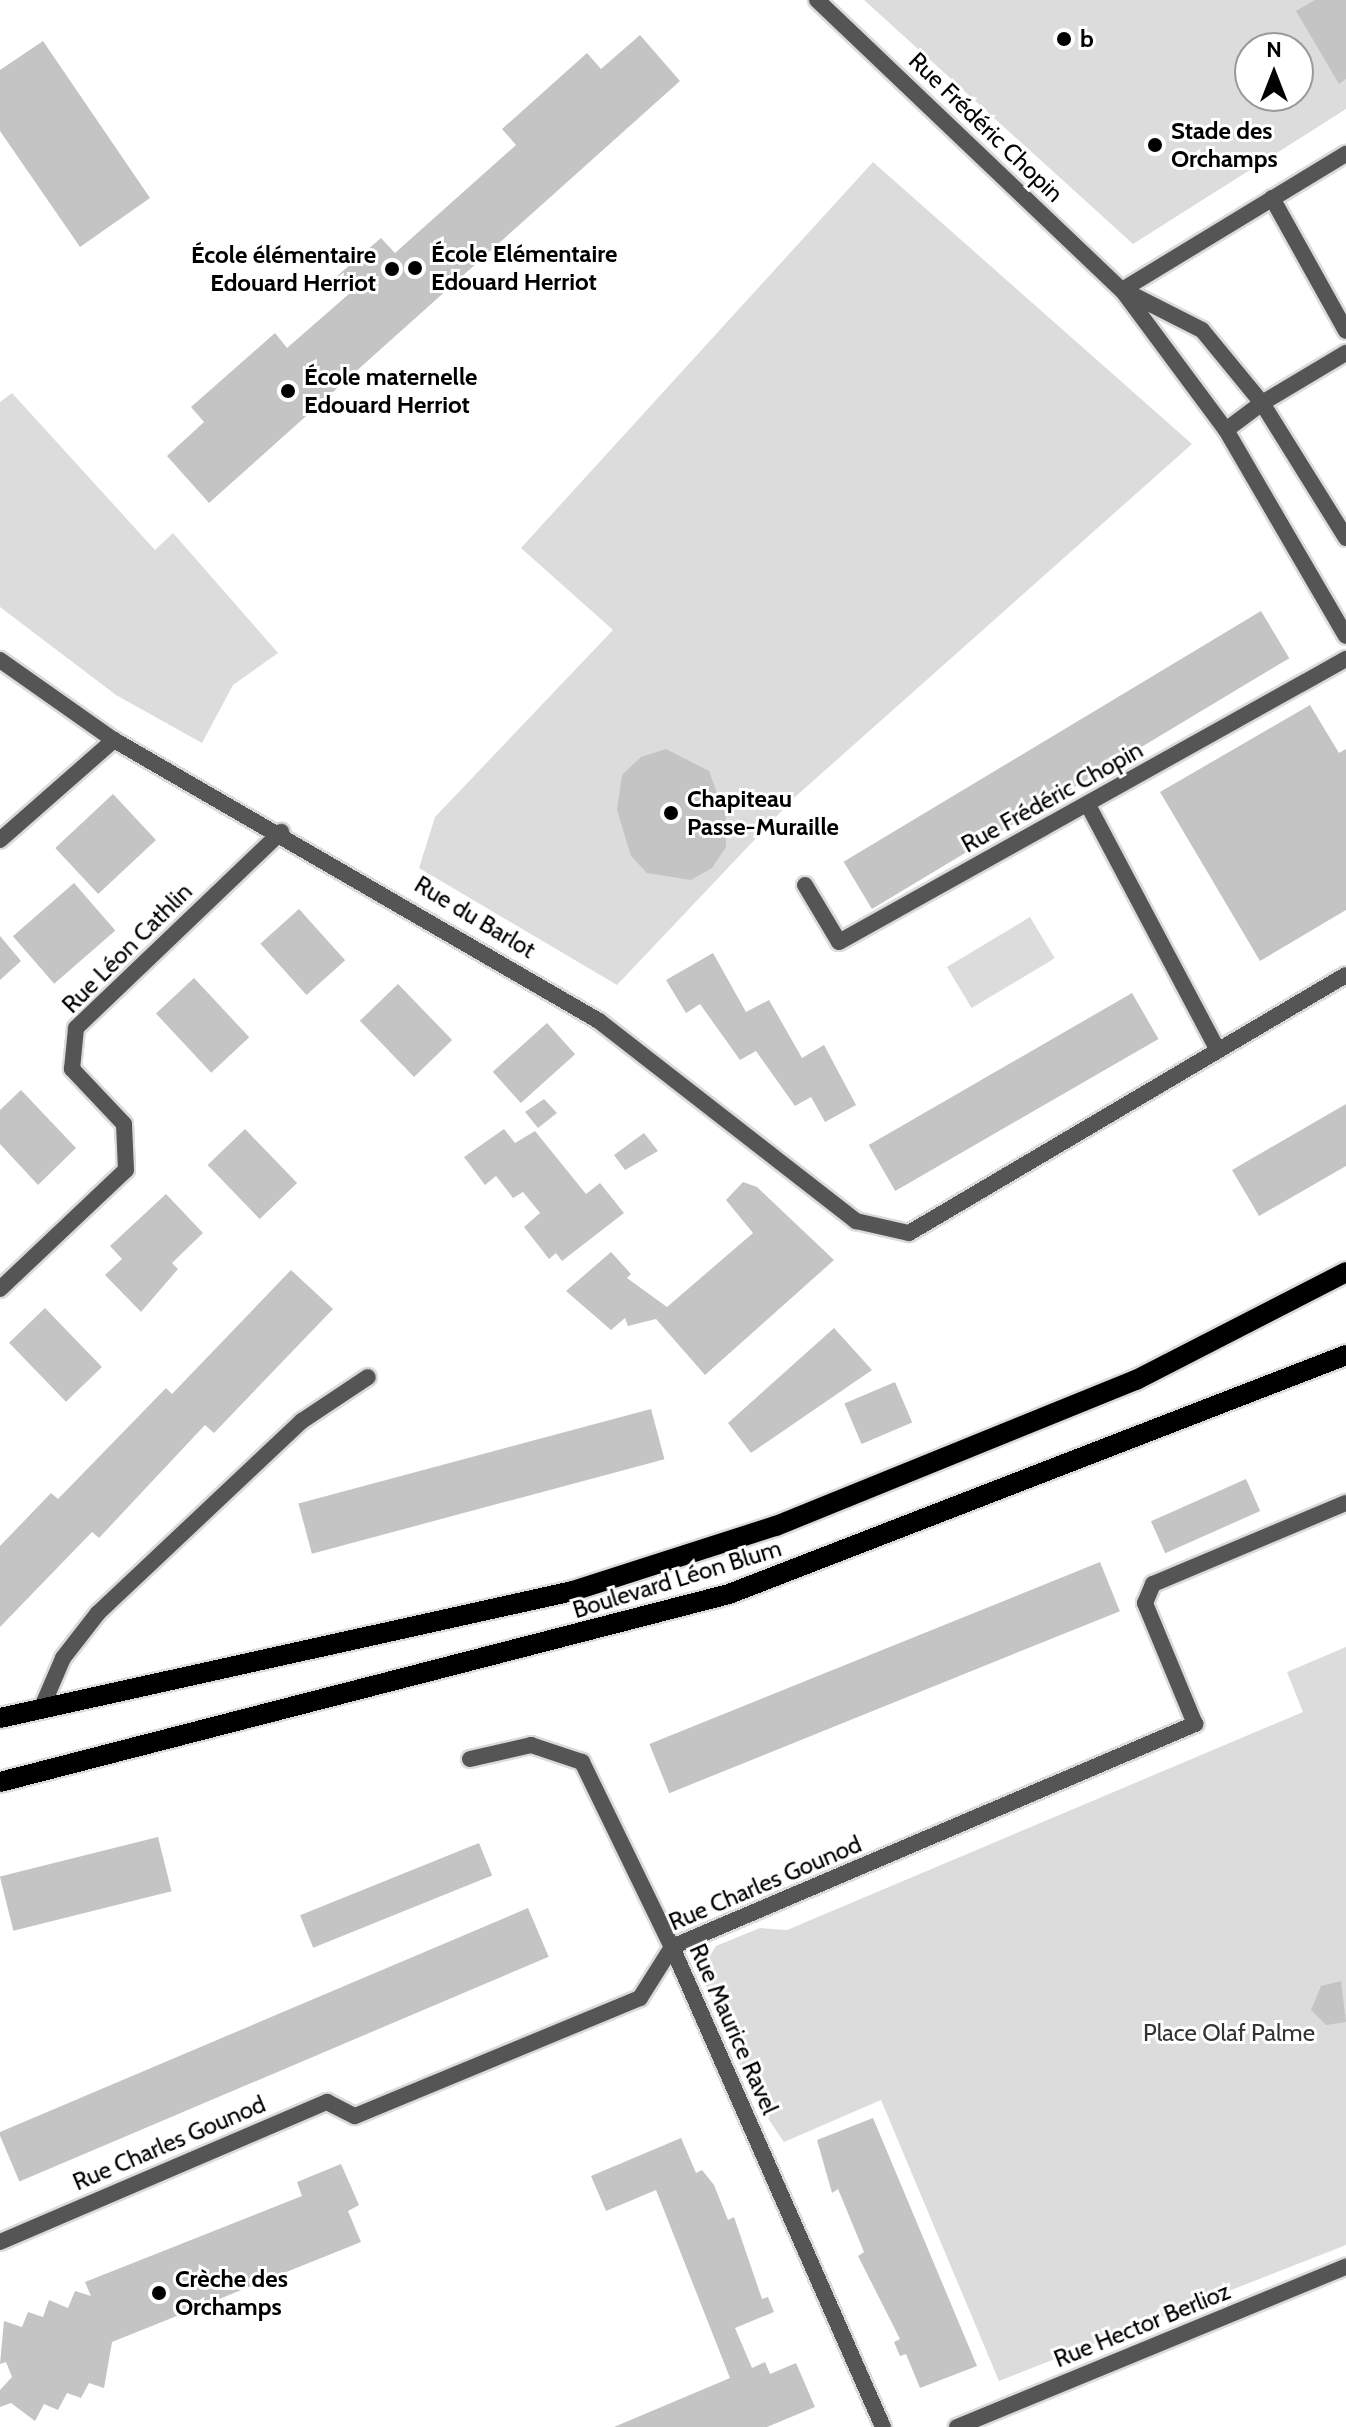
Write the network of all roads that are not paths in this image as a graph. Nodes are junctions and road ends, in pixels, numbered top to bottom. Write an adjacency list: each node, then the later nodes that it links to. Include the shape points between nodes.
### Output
1 (817, 0): 4 (street, Rue Frédéric Chopin)
2 (1346, 154): 3 (street)
3 (1272, 198): 4 (street); 5 (street)
4 (1122, 290): 7 (street, Rue Frédéric Chopin, via 1202,330); 8 (street, Rue Frédéric Chopin)
5 (1346, 331)
6 (1346, 353): 7 (street)
7 (1262, 403): 8 (street); 9 (street, Rue Frédéric Chopin)
8 (1226, 430): 10 (street, Rue Frédéric Chopin)
9 (1346, 538)
10 (1346, 636)
11 (1346, 659): 14 (street, Rue Frédéric Chopin)
12 (0, 660): 13 (street, Rue du Barlot)
13 (114, 740): 15 (street, Rue du Barlot); 16 (street)
14 (1088, 805): 17 (street, Rue Frédéric Chopin, via 839,942); 19 (street)
15 (281, 832): 19 (street, Rue du Barlot, via 599,1021 856,1221 909,1233); 21 (street, Rue Léon Cathlin, via 76,1028 72,1069 124,1124 126,1170)
16 (0, 840)
17 (805, 885)
18 (1346, 975): 19 (street)
19 (1217, 1049)
20 (1346, 1272): 25 (main road, Boulevard Léon Blum, via 1136,1380 776,1526 573,1591)
21 (0, 1289)
22 (1346, 1355): 28 (main road, Boulevard Léon Blum, via 729,1594)
23 (368, 1377): 25 (street, via 302,1421 98,1613 63,1658)
24 (1346, 1503): 29 (street, Rue Charles Gounod, via 1153,1584 1145,1603 1195,1724)
25 (42, 1707): 26 (main road, Boulevard Léon Blum)
26 (0, 1718)
27 (470, 1759): 29 (street, Rue Maurice Ravel, via 531,1745 582,1762)
28 (0, 1782)
29 (672, 1947): 30 (street, Rue Charles Gounod, via 640,1998 355,2116 327,2102); 32 (street, Rue Maurice Ravel)
30 (0, 2242)
31 (1346, 2267): 33 (street, Rue Hector Berlioz)
32 (883, 2427)
33 (957, 2427)

